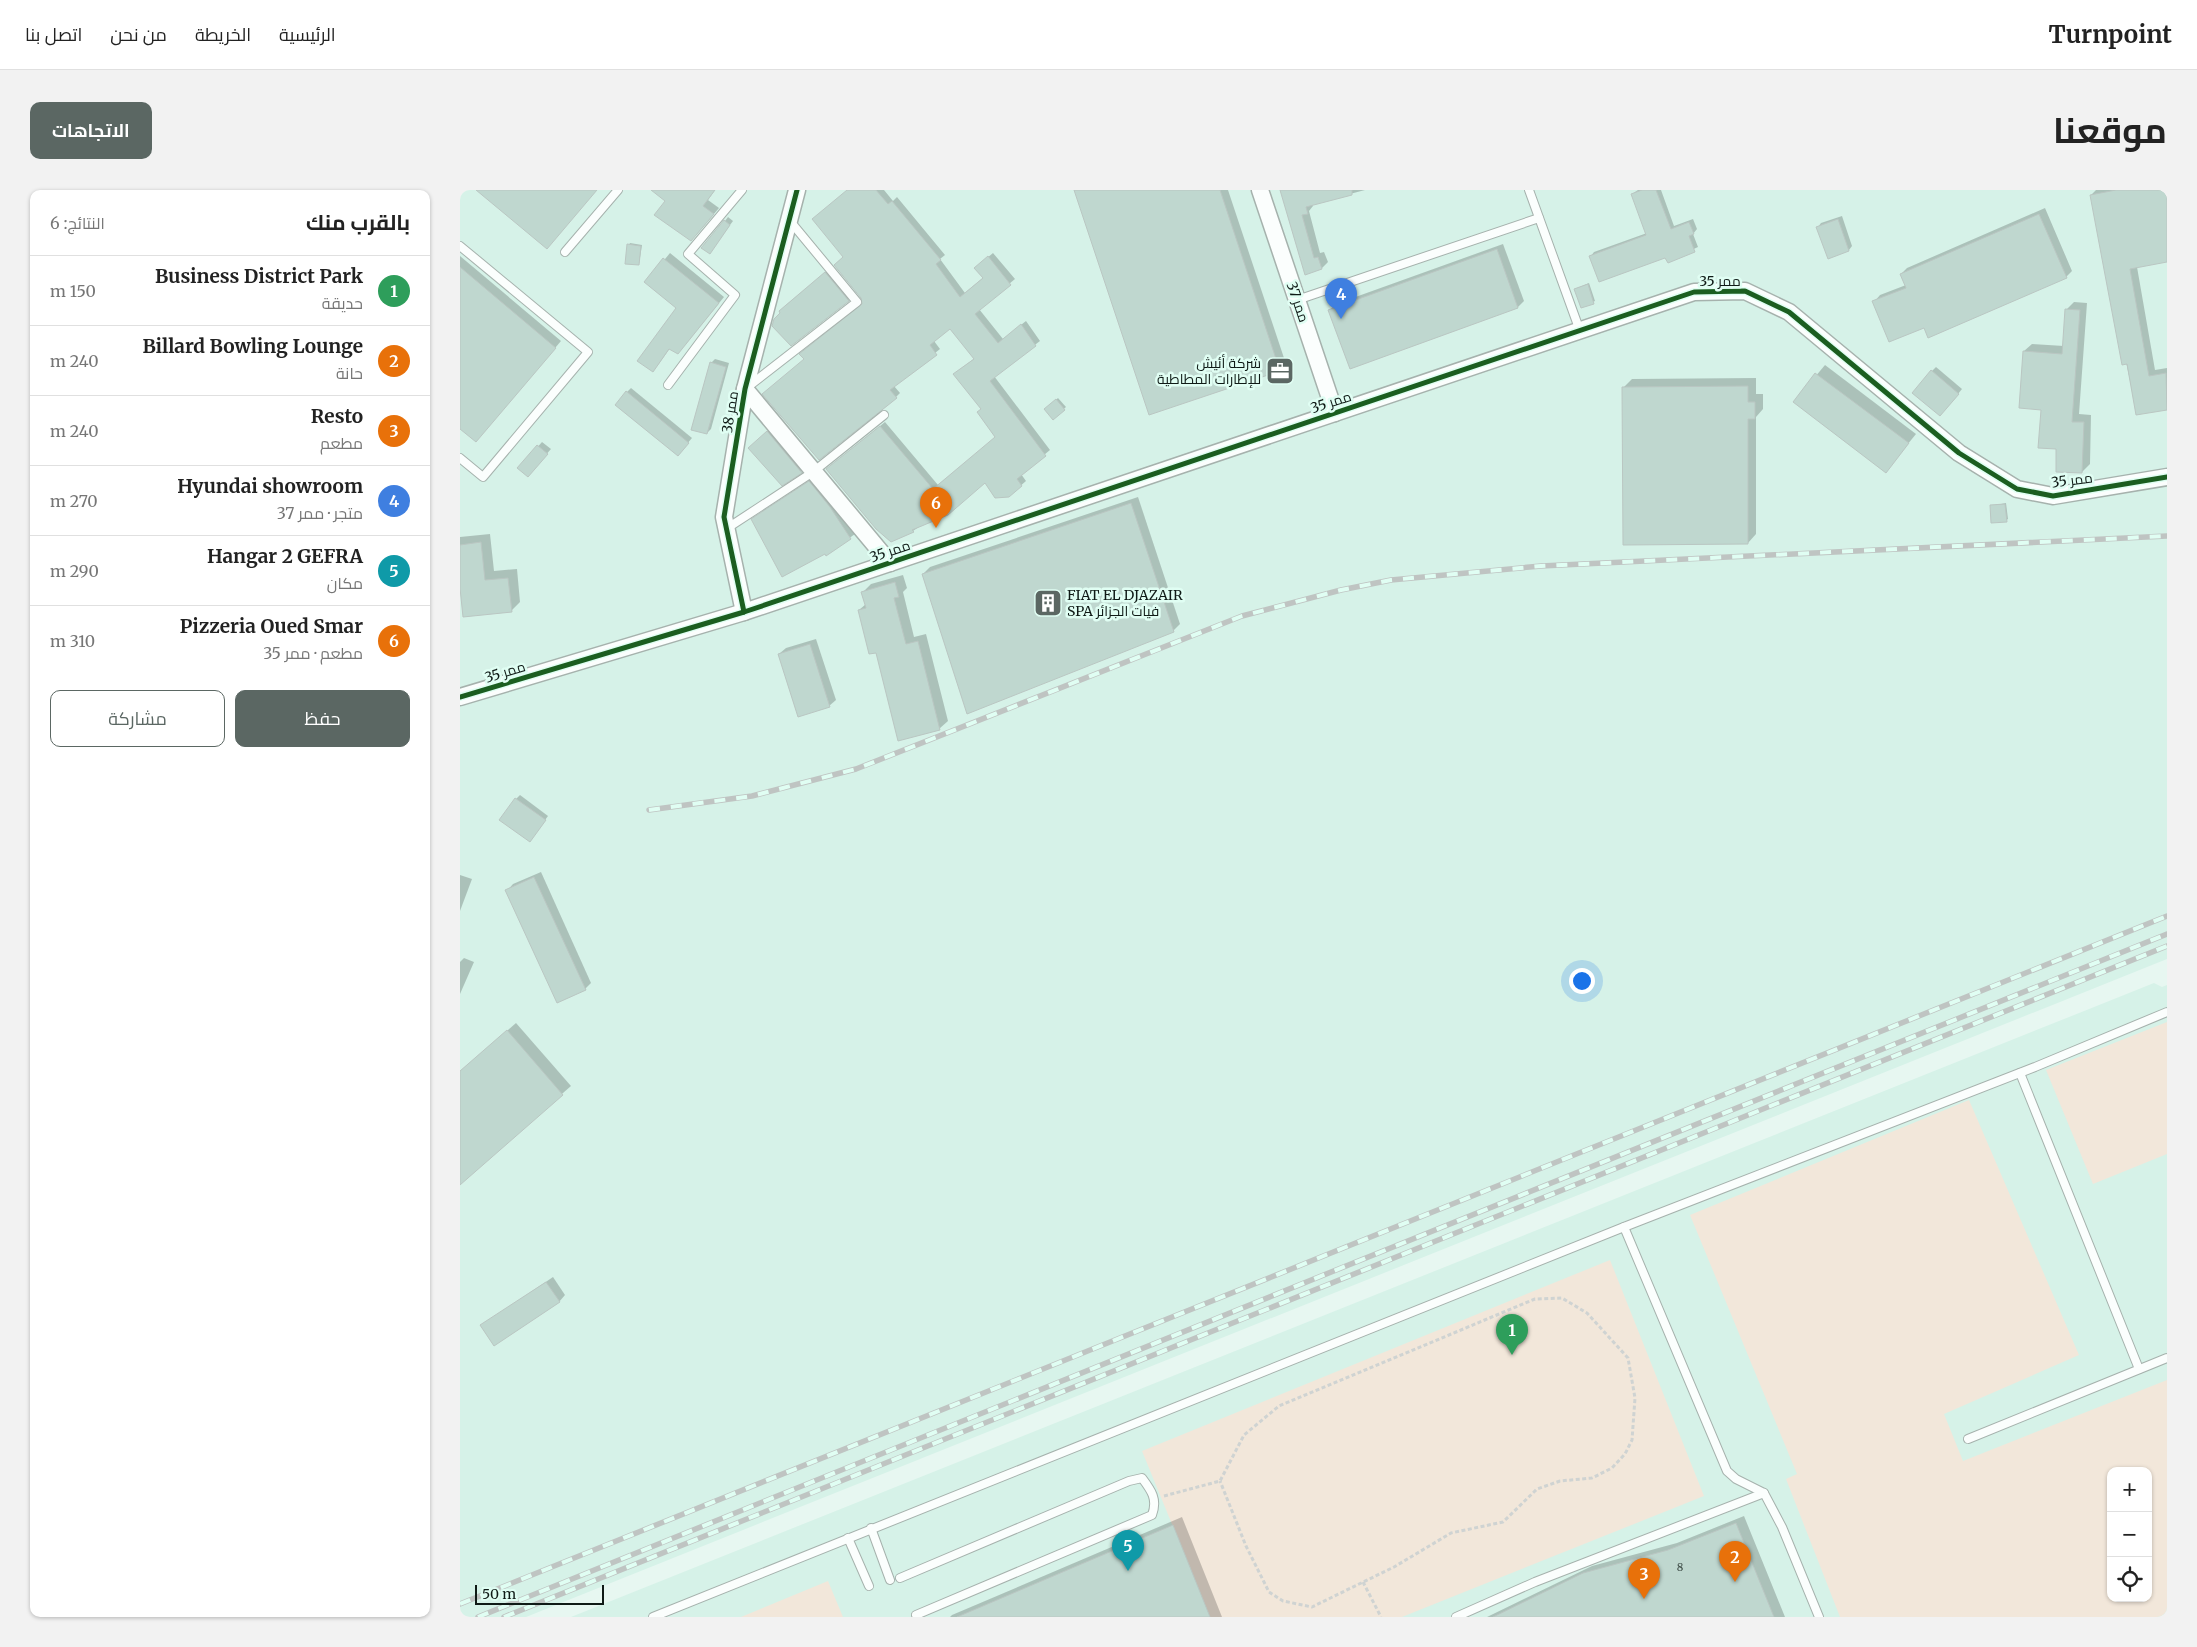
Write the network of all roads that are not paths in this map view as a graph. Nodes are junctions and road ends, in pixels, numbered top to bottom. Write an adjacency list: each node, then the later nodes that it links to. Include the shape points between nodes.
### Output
1 (618, 190): 9 (lane)
2 (742, 190): 12 (lane, via 688,254 735,294)
3 (797, 190): 7 (street, ممر 38)
4 (1260, 190): 10 (street, ممر 37)
5 (1529, 190): 6 (lane)
6 (1539, 218): 10 (lane); 11 (lane)
7 (789, 220): 13 (street, ممر 38); 13 (lane, via 857,302)
8 (460, 246): 16 (lane, via 588,352 483,477)
9 (565, 252)
10 (1297, 300): 14 (street, ممر 37)
11 (1580, 331): 14 (street, ممر 35); 18 (street, ممر 35, via 1694,292 1745,291 1789,312 1959,453 2017,489 2053,496)
12 (668, 385)
13 (745, 389): 17 (street); 19 (street, ممر 38, via 724,517)
14 (1335, 413): 20 (street, ممر 35)
15 (884, 416): 17 (lane)
16 (460, 458)
17 (813, 472): 19 (lane); 20 (street)
18 (2167, 477)
19 (726, 528): 21 (street, ممر 38)
20 (890, 563): 21 (street, ممر 35)
21 (744, 612): 22 (street, ممر 35)
22 (460, 697)
23 (2167, 1012): 24 (lane)
24 (2020, 1073): 25 (lane); 27 (lane)
25 (1624, 1227): 29 (lane, via 1727,1471); 30 (lane)
26 (2167, 1358): 27 (lane)
27 (2139, 1369): 28 (lane)
28 (1968, 1439)
29 (1764, 1493): 37 (lane, via 1535,1582); 38 (lane, via 1782,1527)
30 (871, 1528): 31 (lane); 33 (lane)
31 (848, 1538): 34 (lane); 36 (lane)
32 (900, 1578): 35 (lane, via 1129,1481 1142,1478 1154,1498 1152,1515)
33 (890, 1580)
34 (869, 1586)
35 (916, 1615)
36 (653, 1617)
37 (1456, 1617)
38 (1819, 1617)

